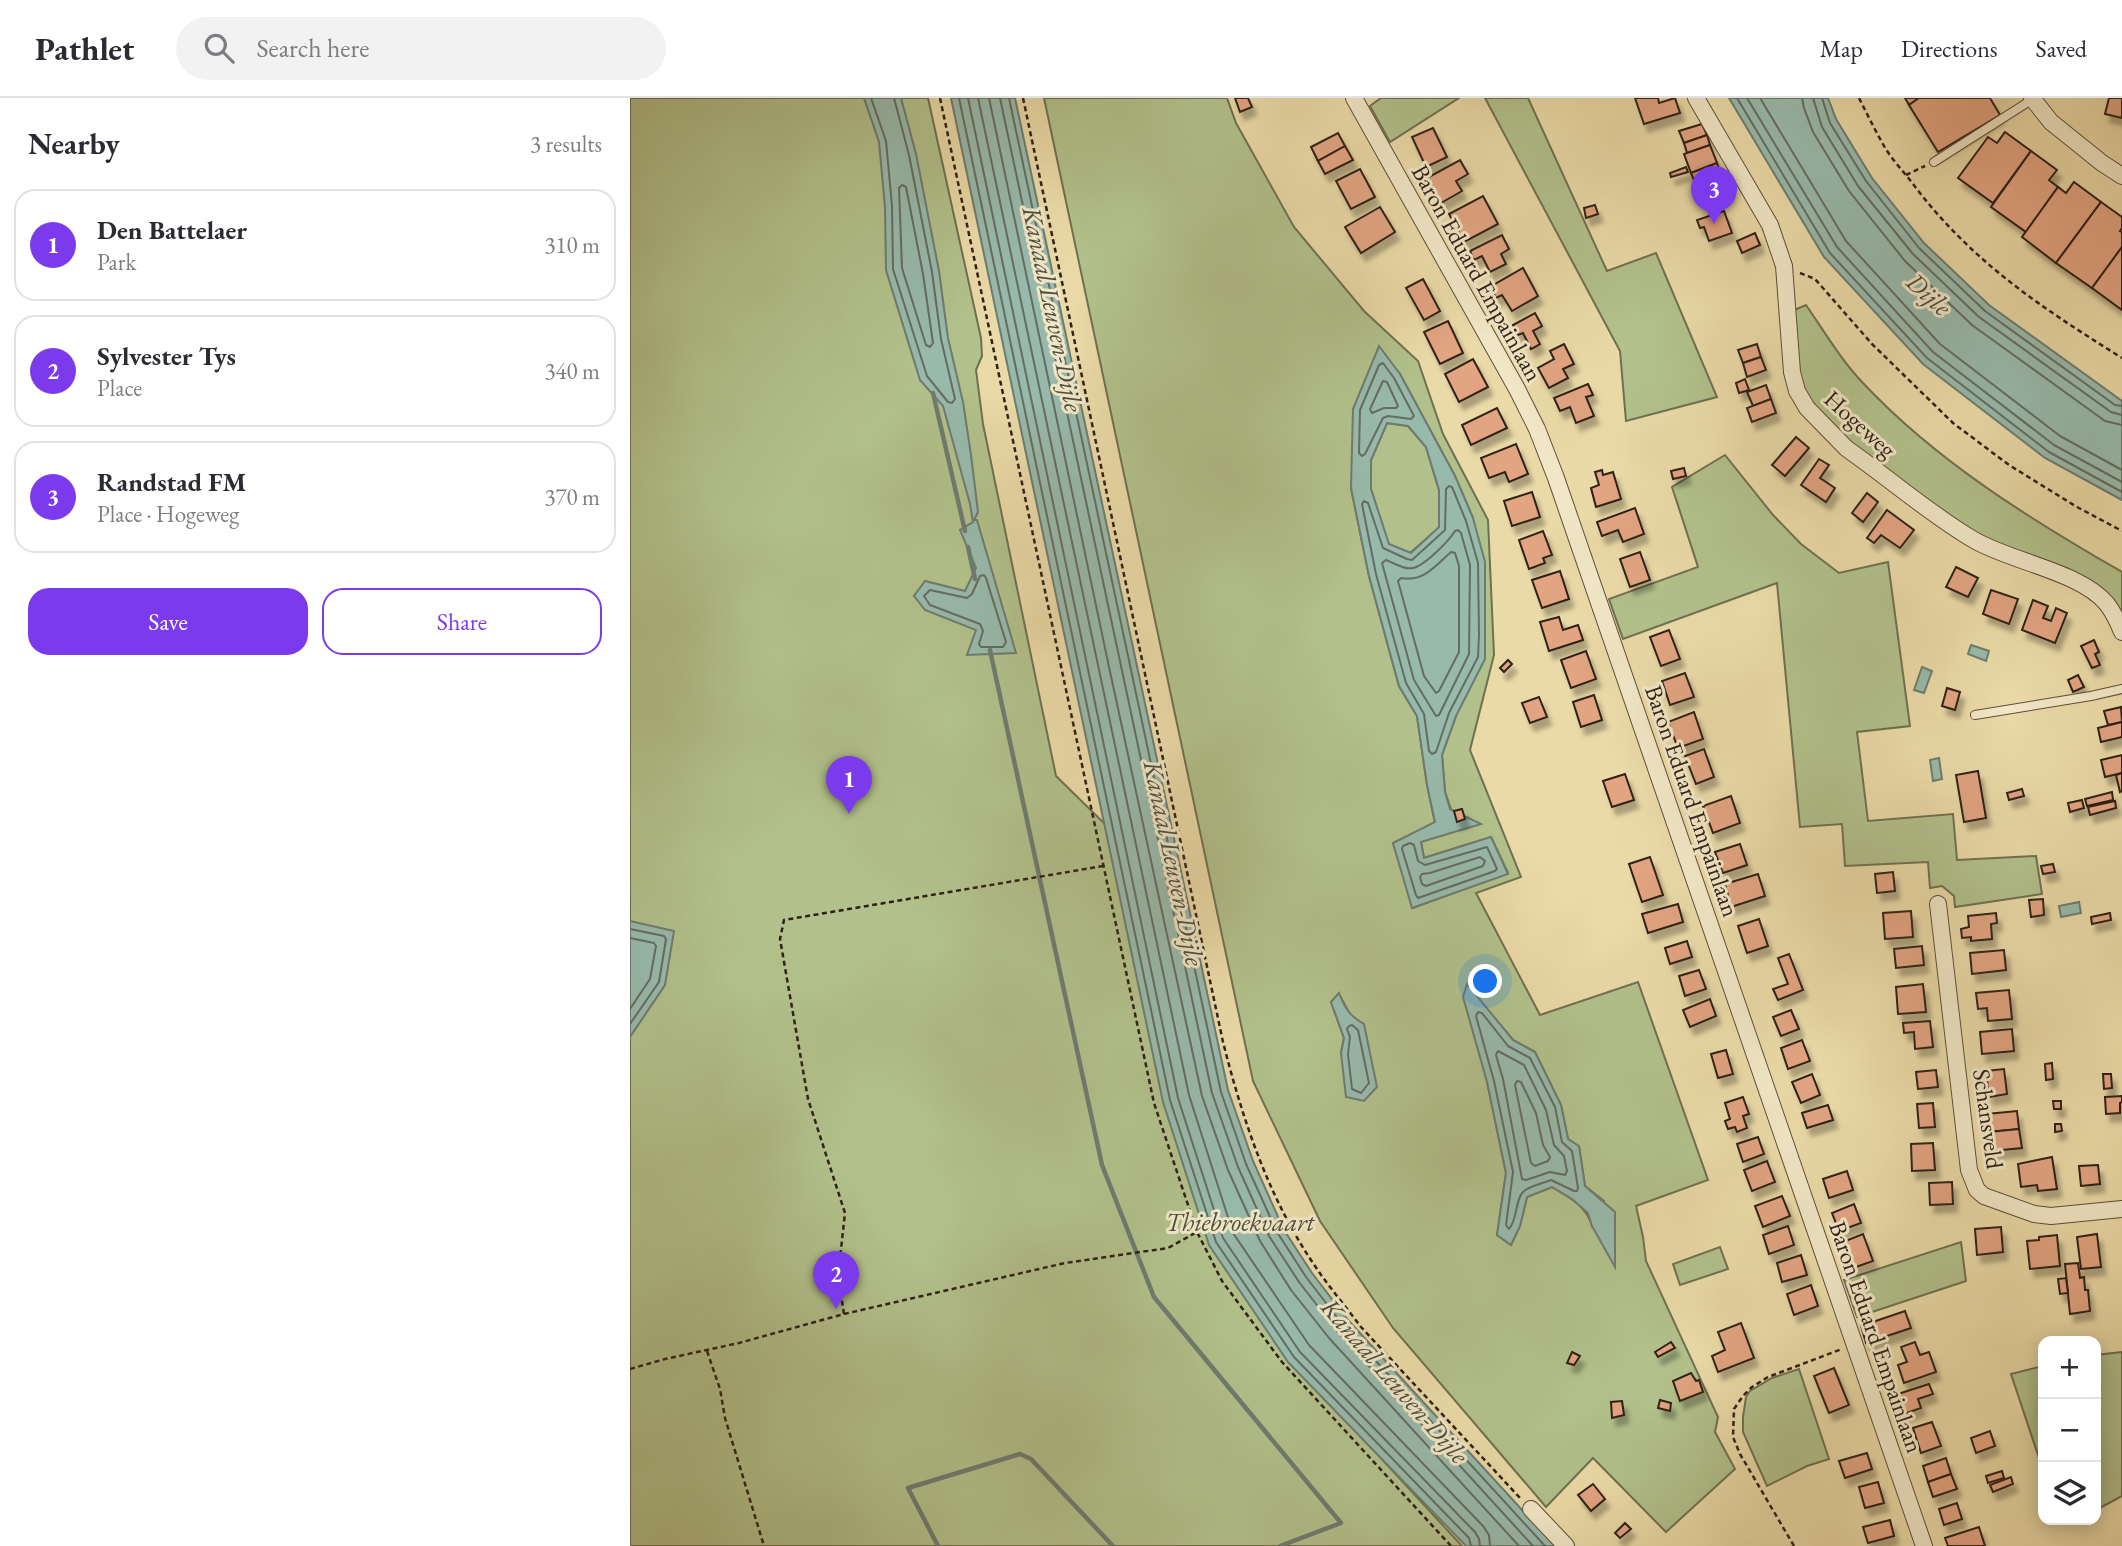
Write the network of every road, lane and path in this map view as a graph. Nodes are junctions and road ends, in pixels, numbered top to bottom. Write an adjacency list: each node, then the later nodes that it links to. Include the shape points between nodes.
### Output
1 (940, 98): 16 (path)
2 (1023, 98): 24 (path, via 1223,1042 1256,1152 1287,1219 1341,1301)
3 (1354, 98): 21 (street, Baron Eduard Empainlaan, via 1537,429)
4 (1696, 98): 10 (street, Hogeweg, via 1770,225)
5 (1859, 98): 8 (path, via 1885,148)
6 (2033, 98): 7 (lane); 9 (street, via 2051,122)
7 (1934, 162): 8 (path)
8 (1906, 175): 11 (path, via 1967,246 2005,280)
9 (2122, 176)
10 (1784, 266): 12 (path, via 1815,279 1872,344 1953,423 2009,465); 13 (street, Hogeweg, via 1792,372 1807,408 1853,454 1970,538 2088,587 2106,602)
11 (2122, 358)
12 (2122, 531)
13 (2122, 632)
14 (2122, 689): 15 (lane)
15 (1975, 715)
16 (1102, 866): 19 (path, via 1154,1102); 20 (path, via 784,920 780,939 808,1100 845,1213 838,1276)
17 (1938, 905): 18 (street, Schansveld, via 1969,1170 1977,1190 2034,1214)
18 (2122, 1209)
19 (1197, 1232): 20 (path, via 1168,1248 1065,1263); 26 (path, via 1222,1281 1282,1362)
20 (844, 1314): 22 (path)
21 (1854, 1344): 28 (path, via 1768,1377 1752,1387 1734,1409 1733,1437 1740,1454); 29 (street, Baron Eduard Empainlaan)
22 (707, 1351): 23 (path); 25 (path)
23 (630, 1369)
24 (1531, 1509): 27 (street)
25 (764, 1546)
26 (1451, 1546)
27 (1566, 1546)
28 (1794, 1546)
29 (1924, 1546)

